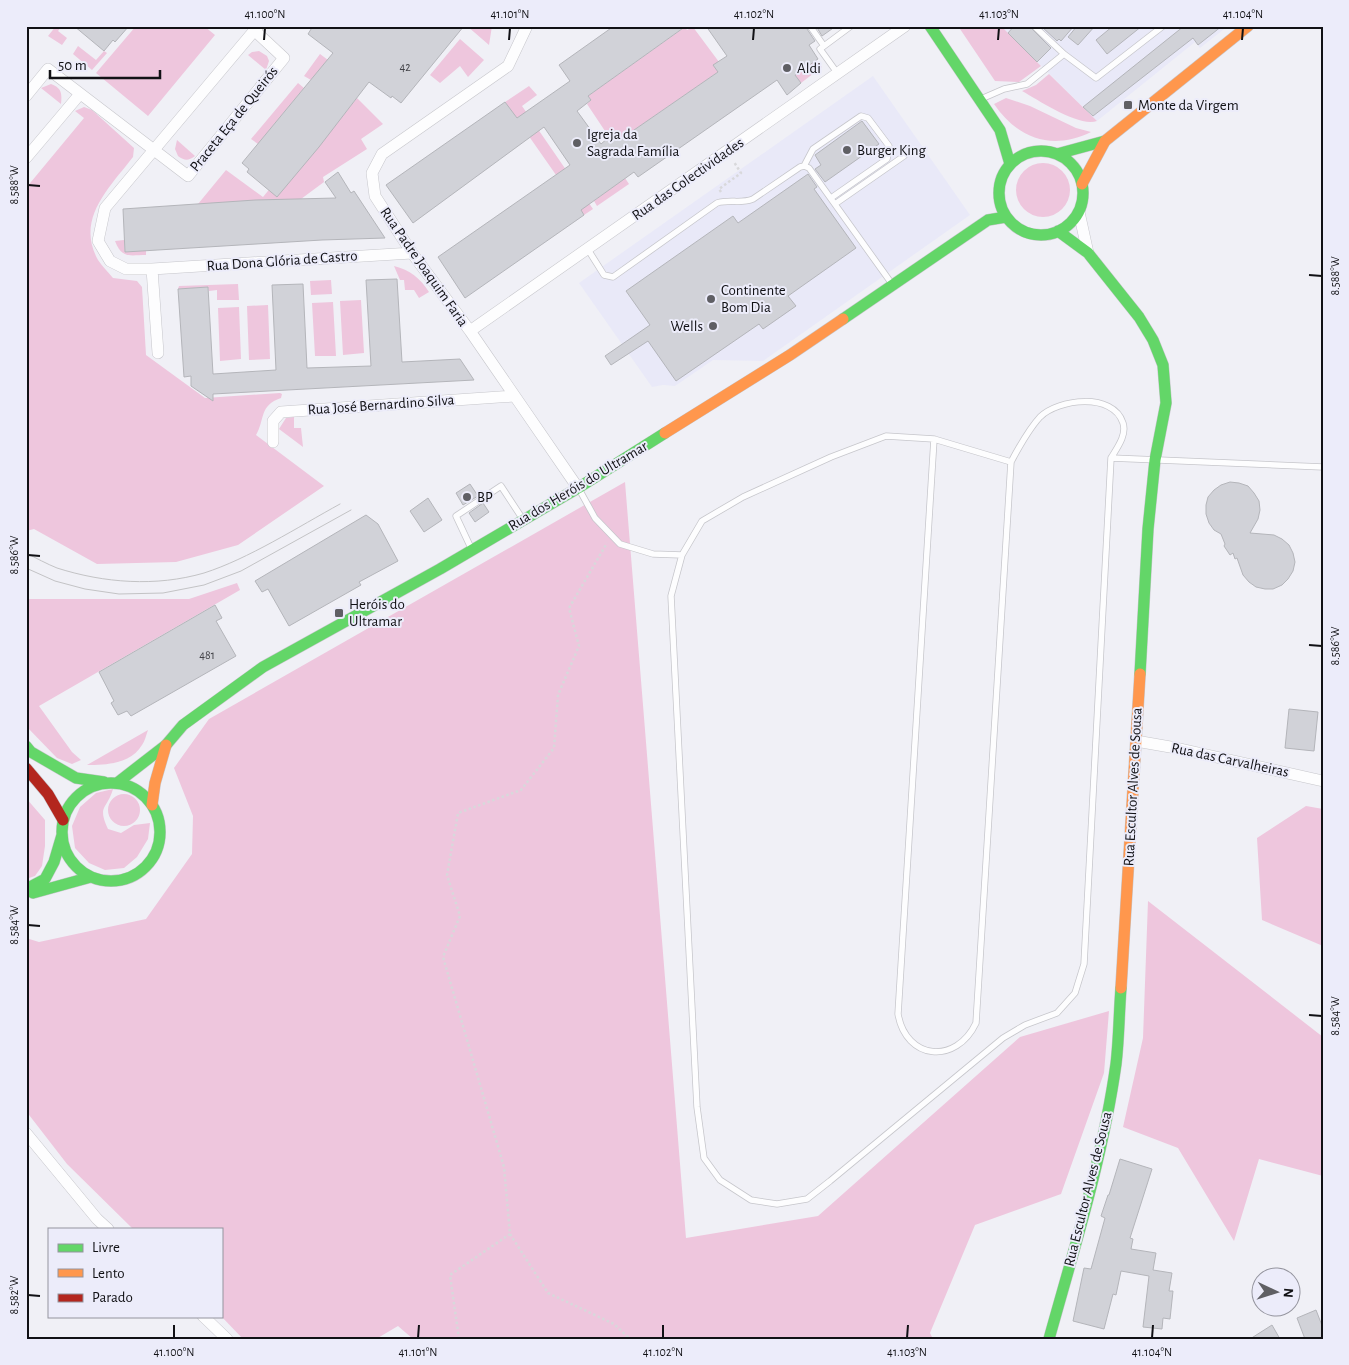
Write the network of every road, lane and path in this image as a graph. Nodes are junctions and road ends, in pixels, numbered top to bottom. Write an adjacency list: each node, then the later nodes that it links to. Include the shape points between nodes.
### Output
1 (527, 26): 35 (street, Rua Padre Joaquim Faria, via 508,66 382,154 372,173 375,196)
2 (810, 26): 10 (lane)
3 (851, 26): 10 (lane)
4 (905, 26): 12 (street, Rua das Colectividades)
5 (930, 26): 15 (main road)
6 (1034, 26): 11 (lane)
7 (1163, 26): 11 (lane, via 1096,78)
8 (1248, 26): 17 (main road)
9 (256, 28): 18 (street, Rua Dona Glória de Castro); 18 (street, Praceta Eça de Queirós, via 284,58 188,176)
10 (824, 46): 12 (lane, via 820,49)
11 (1064, 54): 15 (lane, via 1027,84 1004,89)
12 (838, 74): 34 (street, Rua das Colectividades)
13 (80, 94): 14 (street, Praceta Eça de Queirós, via 48,68); 18 (street, Praceta Eça de Queirós); 22 (street)
14 (26, 96)
15 (980, 100): 16 (main road)
16 (1000, 130): 19 (main road); 23 (main road)
17 (1105, 141): 20 (main road); 26 (main road)
18 (154, 151): 37 (street, Rua Dona Glória de Castro, via 105,208 98,241 110,261 126,269)
19 (1036, 151): 20 (main road); 23 (main road, via 1026,153)
20 (1057, 154): 26 (main road, via 1077,171)
21 (904, 156): 29 (lane)
22 (26, 158)
23 (1010, 164): 28 (main road, via 1000,181)
24 (804, 166): 29 (lane, via 809,168); 29 (lane, via 813,149 861,116 868,118 889,146 887,159); 34 (lane, via 753,199 717,203 613,277 604,275)
25 (741, 173): 27 (path)
26 (1082, 184): 30 (main road, via 1083,198)
27 (719, 189)
28 (999, 199): 31 (main road); 32 (main road)
29 (833, 201): 38 (lane)
30 (1078, 212): 33 (main road); 36 (street, Rua Escultor Alves de Sousa)
31 (1006, 217): 32 (main road); 33 (main road, via 1022,230 1034,234)
32 (988, 220): 38 (main road, Rua dos Heróis do Ultramar)
33 (1058, 231): 36 (main road, Rua Escultor Alves de Sousa)
34 (587, 248): 39 (street, Rua das Colectividades)
35 (412, 253): 37 (street, Rua Dona Glória de Castro); 39 (street, Rua Padre Joaquim Faria)
36 (1088, 253): 45 (main road, Rua Escultor Alves de Sousa, via 1139,317 1163,365 1166,403)
37 (152, 270): 40 (street)
38 (892, 285): 48 (main road, Rua dos Heróis do Ultramar, via 790,356)
39 (470, 330): 41 (street, Rua Padre Joaquim Faria)
40 (158, 353)
41 (514, 396): 43 (street, Rua José Bernardino Silva, via 281,412 273,421); 48 (street, Rua Padre Joaquim Faria)
42 (934, 439): 46 (lane); 46 (lane, via 898,1014 904,1034 913,1043 934,1052 955,1048 963,1042 973,1028 977,1013); 52 (lane, via 886,436 743,497 702,521)
43 (273, 442)
44 (1111, 458): 45 (lane); 46 (lane, via 1122,438 1124,424 1115,410 1106,405 1083,402 1062,404 1041,416); 52 (lane, via 1084,964 1075,993 1057,1013 1025,1025 1003,1038 806,1199 777,1204 751,1200 720,1180 704,1158 697,1107 671,596)
45 (1155, 460): 47 (lane); 53 (main road, Rua Escultor Alves de Sousa)
46 (1011, 462)
47 (1323, 467)
48 (578, 488): 49 (main road, Rua dos Heróis do Ultramar); 50 (lane, via 595,518)
49 (524, 520): 51 (main road, Rua dos Heróis do Ultramar); 51 (lane, via 501,486 456,516)
50 (612, 535): 52 (lane, via 620,544 653,554); 67 (path, via 569,608 579,646 558,695 554,748 521,790 458,813 447,875 460,916 443,958 504,1167)
51 (472, 550): 54 (main road, Rua dos Heróis do Ultramar, via 264,667 183,725)
52 (682, 555)
53 (1136, 741): 57 (street, Rua das Carvalheiras); 72 (main road, Rua Escultor Alves de Sousa, via 1116,1063 1092,1179)
54 (166, 745): 58 (main road, Rua dos Heróis do Ultramar); 59 (main road, Rua dos Heróis do Ultramar)
55 (26, 746): 58 (main road, via 76,778)
56 (26, 768): 60 (main road, via 48,794)
57 (1323, 781)
58 (112, 783): 59 (main road, via 131,786); 60 (main road, via 92,786 79,794)
59 (152, 805): 62 (main road, via 159,819 160,835 157,850 149,864 122,880)
60 (63, 820): 61 (main road)
61 (62, 835): 62 (main road, via 71,860); 63 (main road, via 46,879)
62 (91, 877): 64 (main road)
63 (26, 889)
64 (26, 894)
65 (26, 1133): 66 (street)
66 (107, 1228)
67 (510, 1234): 70 (path, via 450,1275); 71 (path, via 548,1293 614,1324)
68 (206, 1318): 69 (street)
69 (227, 1339)
70 (459, 1339)
71 (630, 1339)
72 (1049, 1339)

